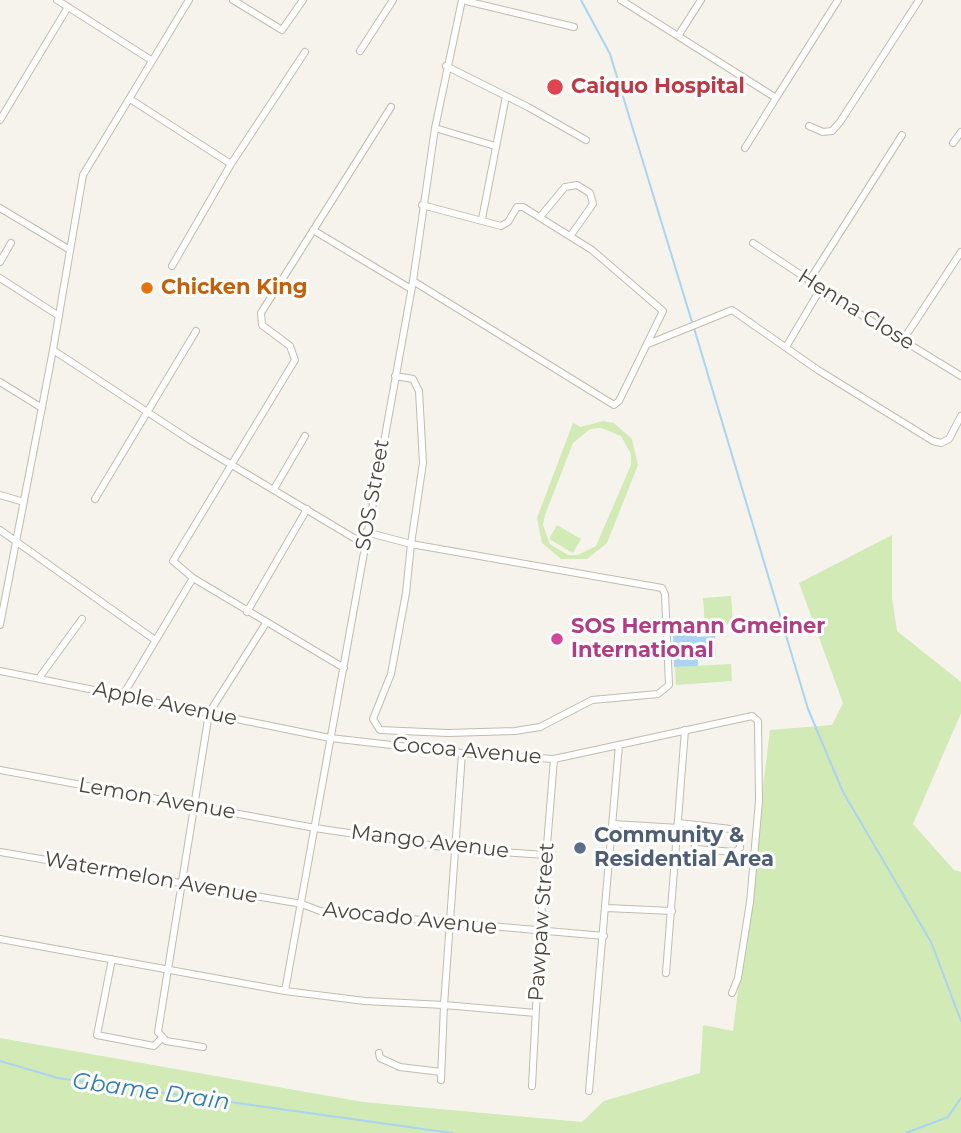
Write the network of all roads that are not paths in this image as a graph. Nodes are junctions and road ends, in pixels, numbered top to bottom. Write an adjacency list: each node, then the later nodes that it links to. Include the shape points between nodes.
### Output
1 (57, 0): 11 (street)
2 (189, 0): 16 (street)
3 (233, 0): 4 (street, via 282,30)
4 (303, 0)
5 (393, 0): 14 (street)
6 (462, 0): 12 (street); 17 (street, SOS Street)
7 (621, 0): 13 (street)
8 (701, 0): 13 (street)
9 (838, 0): 19 (street)
10 (919, 0): 23 (street, via 840,122 832,131)
11 (68, 7): 16 (street); 22 (street)
12 (574, 27)
13 (678, 36): 19 (street)
14 (360, 51)
15 (305, 52): 31 (street)
16 (151, 60): 20 (street)
17 (446, 66): 18 (street); 24 (street, SOS Street)
18 (506, 96): 27 (street); 29 (street)
19 (776, 98): 30 (street)
20 (130, 99): 31 (street); 40 (street, via 83,175)
21 (391, 107): 36 (street)
22 (0, 120)
23 (809, 126)
24 (435, 128): 29 (street); 32 (street, SOS Street)
25 (961, 132): 28 (street)
26 (902, 135): 46 (street)
27 (586, 141)
28 (953, 144)
29 (495, 146): 35 (street)
30 (746, 148)
31 (231, 164): 43 (street)
32 (422, 205): 35 (street); 45 (street, SOS Street)
33 (0, 208): 40 (street)
34 (540, 217): 35 (street, via 520,207 505,225); 37 (street); 37 (street, via 565,187 577,185 590,193 593,204)
35 (482, 219)
36 (313, 230): 48 (street); 62 (street, via 260,318 262,325 290,346 295,360)
37 (571, 234): 52 (street, via 661,308 662,317)
38 (11, 243): 42 (street)
39 (753, 243): 46 (street, Henna Close)
40 (70, 250): 49 (street)
41 (961, 252): 51 (street)
42 (0, 262)
43 (172, 266)
44 (0, 278): 49 (street)
45 (413, 281): 48 (street, SOS Street); 52 (street, via 608,404 619,401)
46 (809, 281): 47 (street, Henna Close)
47 (821, 288): 51 (street, Henna Close); 53 (street)
48 (411, 289): 55 (street, SOS Street)
49 (59, 316): 54 (street)
50 (196, 331): 59 (street)
51 (903, 341): 56 (street, Henna Close)
52 (648, 344): 53 (street, via 733,310)
53 (786, 347): 60 (street, via 933,441 949,439)
54 (53, 350): 58 (street); 59 (street)
55 (395, 376): 69 (street, SOS Street); 72 (street, via 413,379 419,391 423,463)
56 (961, 376)
57 (0, 382): 58 (street)
58 (42, 408): 66 (street)
59 (149, 413): 62 (street); 65 (street)
60 (961, 416)
61 (305, 436): 63 (street)
62 (231, 464): 63 (street); 73 (street, via 174,555 176,566)
63 (274, 489): 67 (street)
64 (0, 495): 66 (street)
65 (95, 499)
66 (24, 502): 70 (street)
67 (307, 509): 71 (street); 74 (street)
68 (0, 530): 70 (street)
69 (366, 532): 71 (street, SOS Street); 72 (street)
70 (16, 542): 77 (street); 78 (street)
71 (364, 544): 79 (street, SOS Street)
72 (411, 544): 72 (street, via 662,588 669,685 658,694 592,700 540,727 448,733 380,730 373,719 393,665)
73 (192, 578): 74 (street); 78 (street)
74 (247, 611): 76 (street)
75 (82, 620): 81 (street)
76 (266, 622): 79 (street); 83 (street)
77 (0, 625)
78 (155, 640): 82 (street)
79 (344, 668): 85 (street, SOS Street)
80 (0, 671): 81 (street, Apple Avenue)
81 (39, 678): 82 (street, Apple Avenue)
82 (123, 695): 83 (street, Apple Avenue)
83 (209, 713): 85 (street, Apple Avenue); 90 (street)
84 (685, 730): 86 (street, Cocoa Avenue); 93 (street); 110 (street, Cocoa Avenue, via 752,716 758,721 759,801 751,890)
85 (330, 738): 87 (street, Cocoa Avenue); 94 (street, SOS Street)
86 (619, 745): 88 (street, Cocoa Avenue); 91 (street)
87 (462, 754): 88 (street, Cocoa Avenue); 95 (street)
88 (554, 759): 97 (street, Pawpaw Street)
89 (0, 771): 90 (street, Lemon Avenue)
90 (192, 805): 94 (street, Lemon Avenue); 98 (street)
91 (613, 824): 93 (street); 100 (street)
92 (694, 825): 92 (street, via 739,830 740,848 735,852 695,849); 93 (street)
93 (679, 826): 101 (street)
94 (314, 828): 95 (street, Mango Avenue); 99 (street, SOS Street)
95 (456, 849): 97 (street, Mango Avenue); 102 (street)
96 (0, 852): 98 (street, Watermelon Avenue)
97 (546, 855): 103 (street, Pawpaw Street)
98 (181, 882): 99 (street, Watermelon Avenue); 107 (street)
99 (302, 904): 102 (street, Avocado Avenue, via 320,911); 109 (street, SOS Street)
100 (607, 908): 101 (street); 104 (street)
101 (673, 911): 108 (street)
102 (452, 925): 103 (street, Avocado Avenue); 111 (street)
103 (540, 931): 104 (street, Avocado Avenue); 112 (street, Pawpaw Street)
104 (604, 936): 119 (street)
105 (0, 939): 106 (street)
106 (112, 959): 107 (street); 113 (street, via 97,1035 154,1046)
107 (167, 968): 109 (street); 113 (street, via 158,1032)
108 (666, 973)
109 (285, 991): 111 (street)
110 (732, 993)
111 (444, 1005): 112 (street); 116 (street)
112 (536, 1013): 118 (street, Pawpaw Street)
113 (161, 1039): 114 (street)
114 (203, 1047)
115 (379, 1053): 116 (street, via 380,1058 400,1067)
116 (441, 1072): 117 (street)
117 (441, 1080)
118 (532, 1086)
119 (589, 1091)

